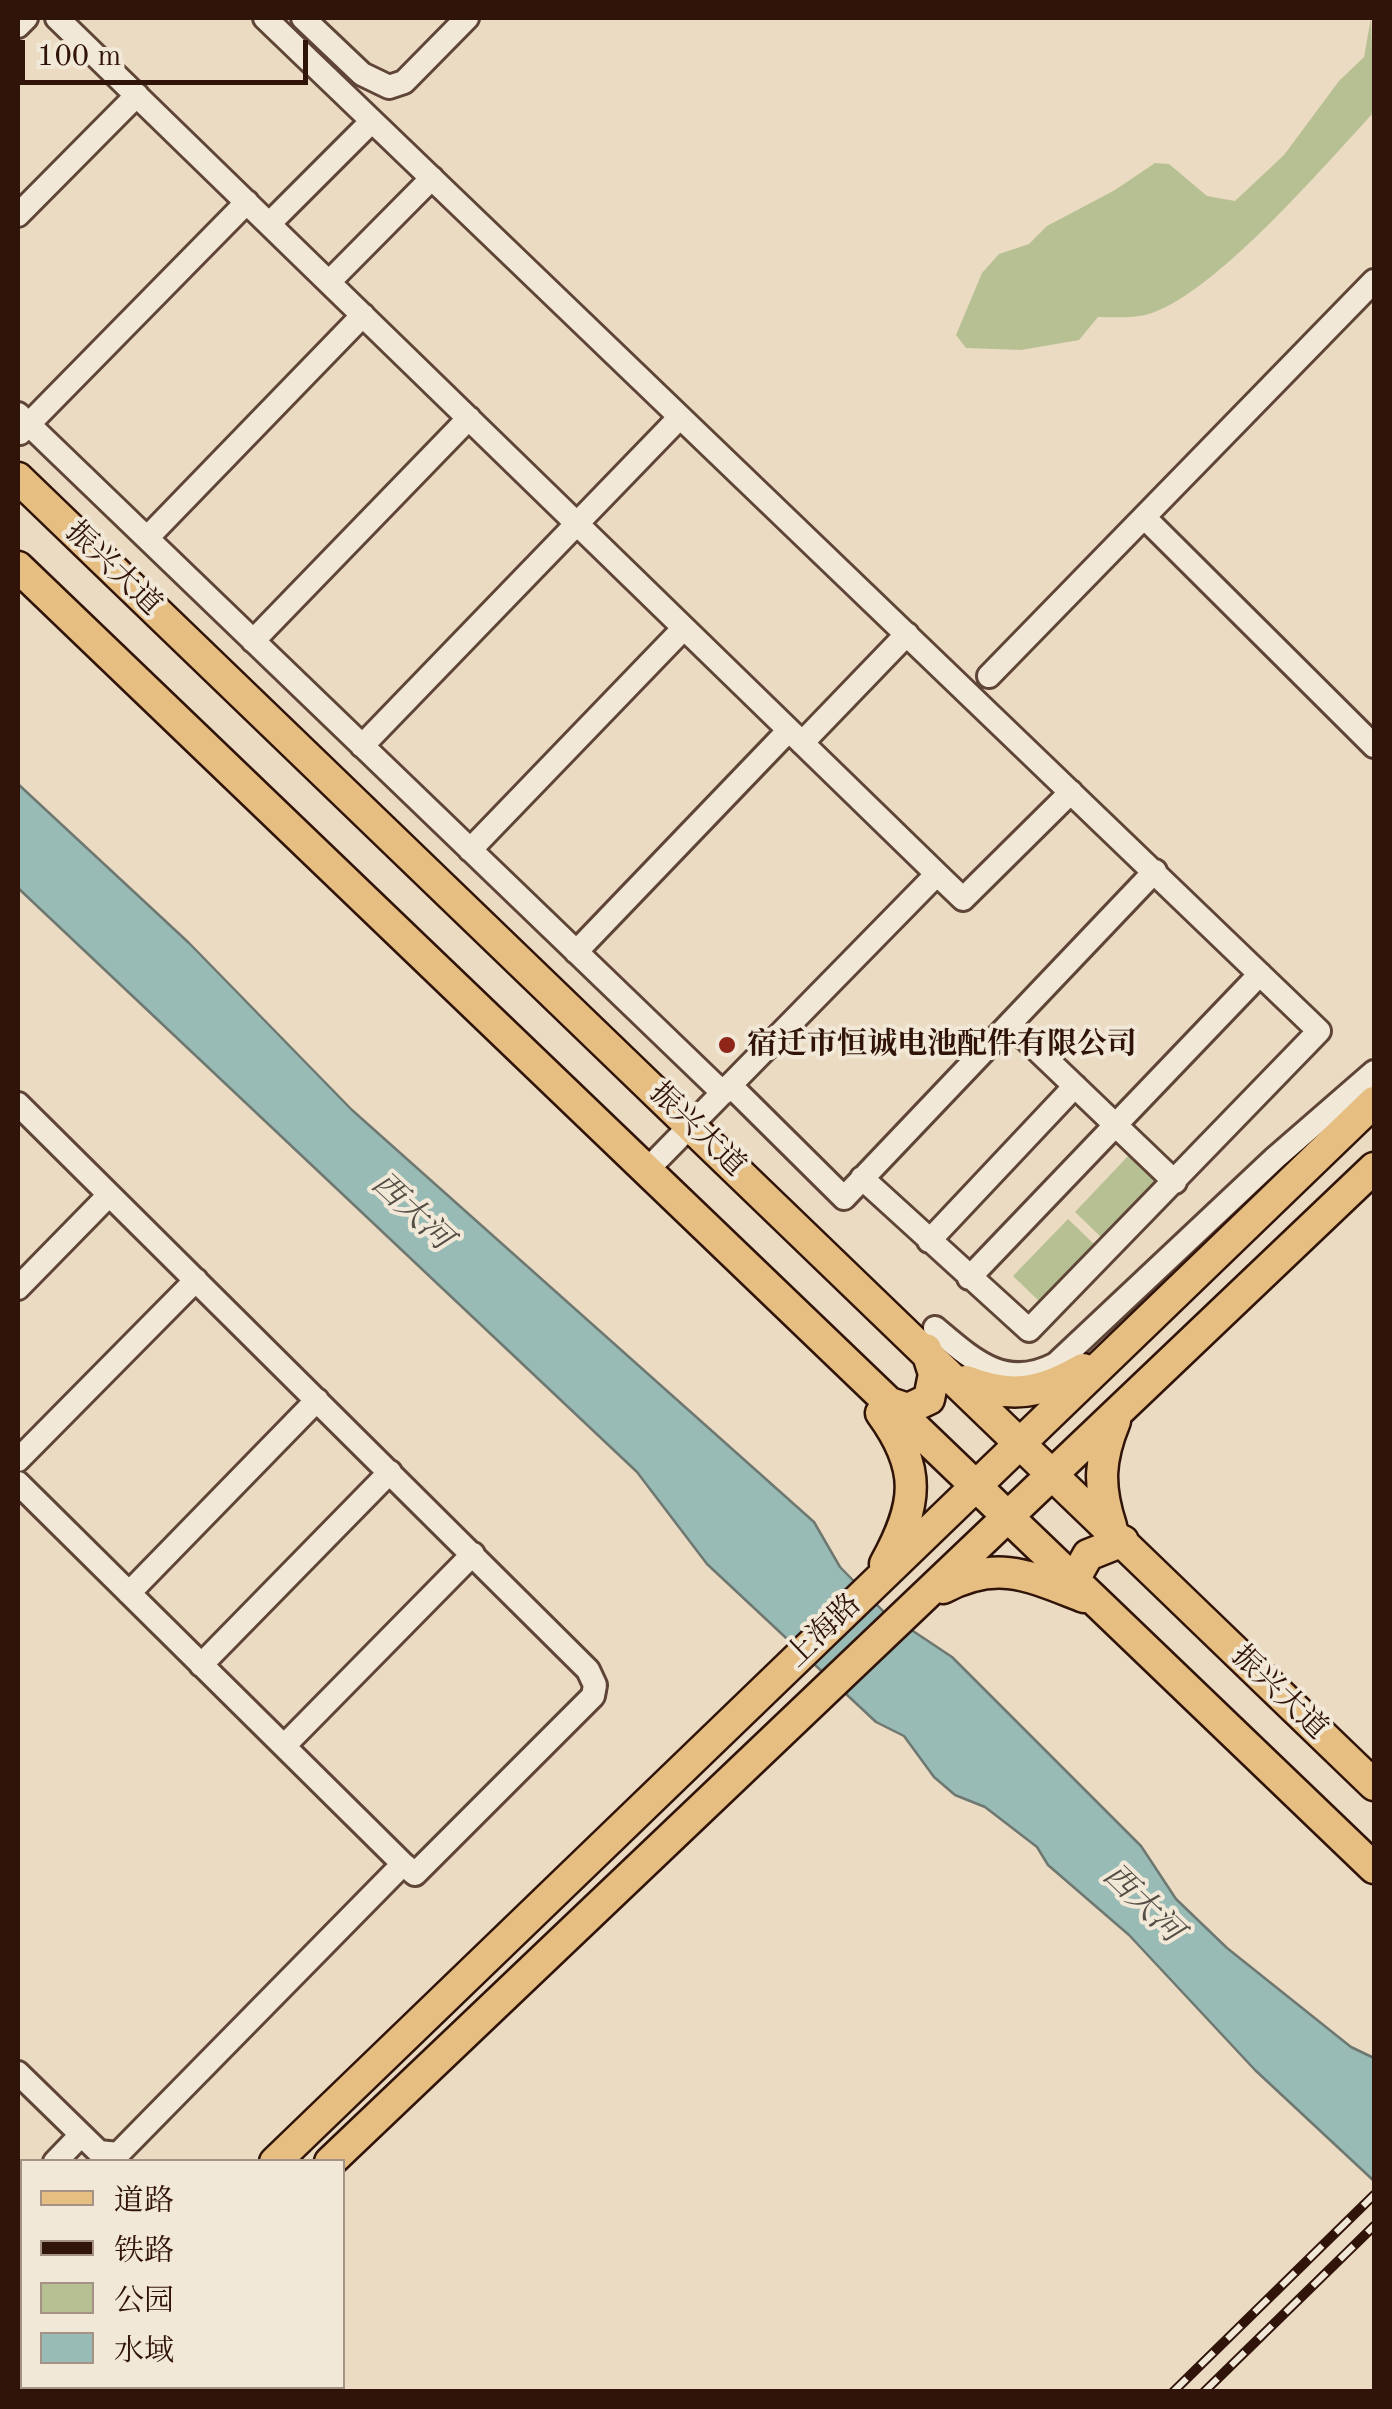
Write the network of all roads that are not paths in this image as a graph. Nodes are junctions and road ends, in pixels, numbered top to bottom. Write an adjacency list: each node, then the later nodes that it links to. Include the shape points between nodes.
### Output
1 (26, 18): 6 (lane)
2 (57, 18): 7 (lane)
3 (264, 18): 8 (lane)
4 (302, 18): 5 (lane, via 362,74 389,87 404,82)
5 (467, 18)
6 (18, 26)
7 (136, 95): 10 (lane); 11 (lane)
8 (372, 121): 9 (lane); 12 (lane)
9 (432, 178): 14 (lane); 16 (lane)
10 (247, 202): 12 (lane); 18 (lane)
11 (18, 215)
12 (269, 224): 14 (lane)
13 (1374, 281): 20 (lane)
14 (329, 282): 15 (lane)
15 (363, 316): 17 (lane); 22 (lane)
16 (680, 417): 21 (lane); 25 (lane)
17 (469, 418): 21 (lane); 26 (lane)
18 (21, 425): 22 (lane)
19 (18, 478): 43 (main road, 振兴大道)
20 (1144, 518): 27 (lane); 30 (lane)
21 (577, 524): 24 (lane); 29 (lane)
22 (146, 538): 26 (lane)
23 (18, 568): 46 (main road, 振兴大道)
24 (684, 628): 28 (lane); 32 (lane)
25 (906, 634): 28 (lane); 31 (lane)
26 (253, 641): 29 (lane)
27 (989, 676)
28 (796, 736): 34 (lane); 35 (lane)
29 (362, 746): 32 (lane)
30 (1374, 746)
31 (1070, 792): 33 (lane); 34 (lane, via 963,899)
32 (470, 850): 35 (lane)
33 (1155, 872): 36 (lane); 37 (lane)
34 (937, 874): 40 (lane)
35 (576, 952): 40 (lane)
36 (1260, 974): 44 (lane); 48 (lane, via 1319,1031)
37 (1010, 1024): 39 (lane); 47 (lane)
38 (1374, 1072): 54 (lane, via 1056,1364 1014,1378)
39 (1075, 1086): 44 (lane); 50 (lane)
40 (726, 1089): 43 (lane); 47 (lane, via 844,1198)
41 (1374, 1102): 55 (main road, 上海路)
42 (18, 1104): 49 (lane)
43 (692, 1124): 46 (lane); 54 (main road, 振兴大道)
44 (1116, 1125): 48 (lane); 51 (lane)
45 (1374, 1168): 61 (main road, 上海路)
46 (647, 1170): 56 (main road, 振兴大道)
47 (862, 1178): 50 (lane)
48 (1175, 1182): 51 (lane, via 1035,1327 1020,1326)
49 (109, 1195): 52 (lane); 53 (lane)
50 (930, 1241): 51 (lane)
51 (970, 1278)
52 (196, 1280): 59 (lane); 63 (lane)
53 (18, 1288)
54 (931, 1339): 57 (main road, 振兴大道); 60 (main road, via 930,1399 908,1409)
55 (1120, 1347): 57 (main road, via 1053,1386 1021,1394 992,1392); 58 (main road, 上海路)
56 (834, 1350): 60 (main road, 振兴大道); 73 (main road, via 905,1446 910,1468 904,1521)
57 (954, 1376): 62 (main road, 振兴大道)
58 (1077, 1388): 61 (main road, via 1088,1412 1099,1418); 62 (main road, 上海路)
59 (317, 1400): 64 (lane); 74 (lane)
60 (890, 1404): 67 (main road, 振兴大道)
61 (1118, 1414): 65 (main road, 上海路); 69 (main road, via 1099,1478)
62 (1021, 1440): 65 (main road, 振兴大道); 67 (main road, 上海路)
63 (18, 1460)
64 (390, 1472): 71 (lane); 77 (lane)
65 (1055, 1474): 68 (main road, 上海路); 69 (main road, 振兴大道)
66 (18, 1483): 74 (lane)
67 (975, 1485): 68 (main road, 振兴大道); 70 (main road, 上海路)
68 (1009, 1518): 72 (main road, 振兴大道); 75 (main road, 上海路)
69 (1118, 1535): 72 (main road, via 1088,1555); 79 (main road, 振兴大道)
70 (910, 1548): 73 (main road, 上海路); 75 (main road, via 932,1572)
71 (473, 1554): 78 (lane); 80 (lane, via 579,1659 595,1684 593,1696 415,1874)
72 (1074, 1580): 76 (main road, 振兴大道)
73 (874, 1583): 85 (main road, 上海路)
74 (129, 1593): 77 (lane)
75 (923, 1599): 76 (main road, via 971,1574 1003,1571); 86 (main road, 上海路)
76 (1096, 1601): 81 (main road, 振兴大道)
77 (202, 1665): 78 (lane)
78 (284, 1746): 80 (lane)
79 (1374, 1785)
80 (403, 1864): 83 (lane, via 118,2154 104,2156)
81 (1374, 1868)
82 (18, 2072): 83 (lane)
83 (81, 2136): 84 (lane)
84 (58, 2159)
85 (278, 2159)
86 (333, 2159)

